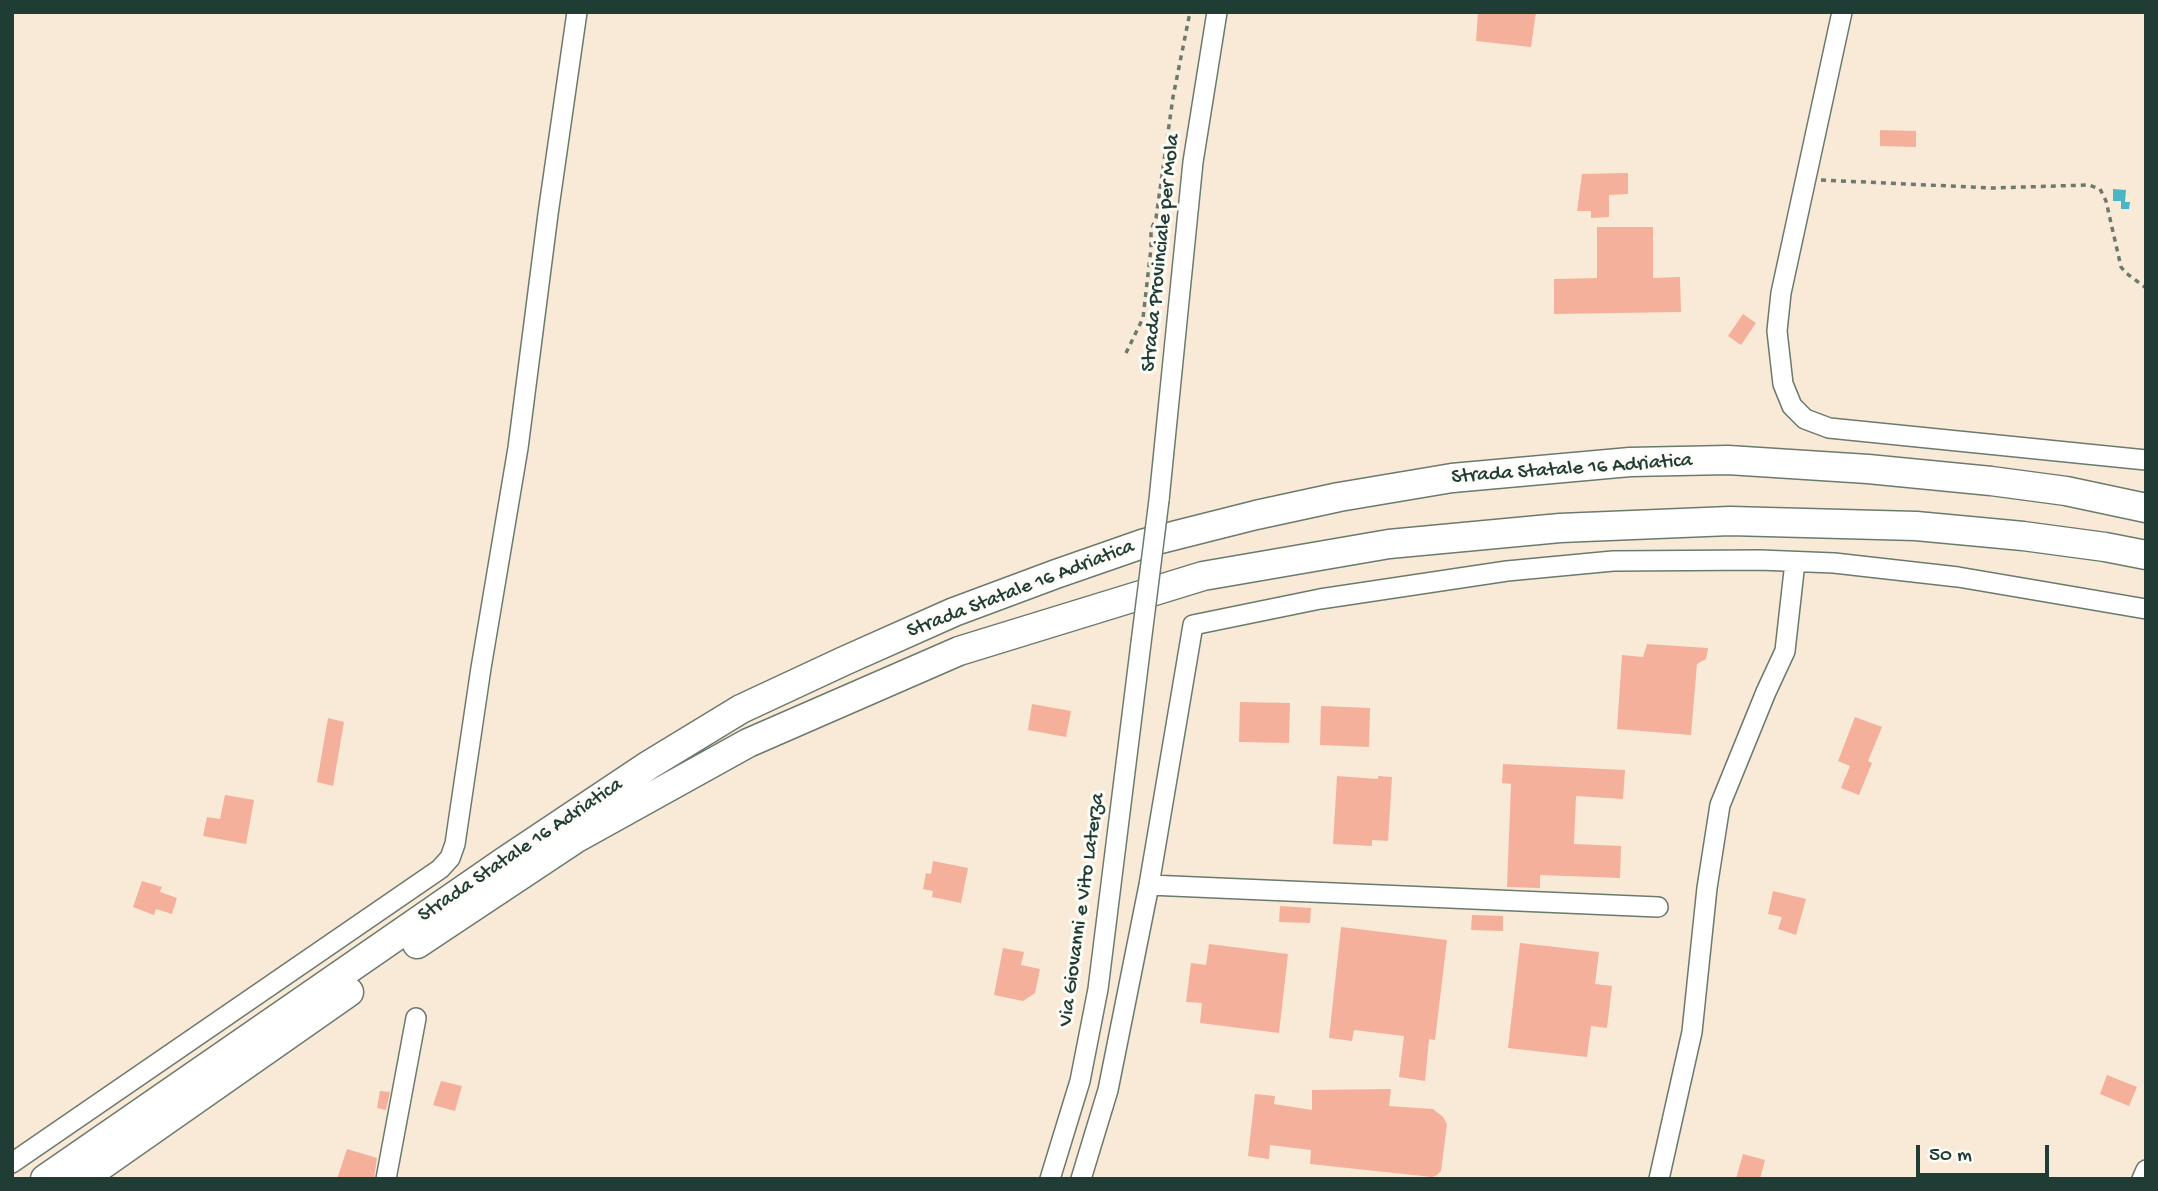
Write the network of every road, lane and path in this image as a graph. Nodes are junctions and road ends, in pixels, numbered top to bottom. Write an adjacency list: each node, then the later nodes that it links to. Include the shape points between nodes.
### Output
1 (577, 12): 17 (street, via 518,448 450,858)
2 (1190, 12): 7 (path, via 1151,230 1143,318)
3 (1217, 12): 13 (street, Strada Provinciale per Mola, bridge, via 1193,162)
4 (1842, 12): 5 (street)
5 (1805, 180): 6 (path, via 1992,188 2089,185 2100,190 2106,201 2121,267); 8 (street, via 1777,331 1783,384 1792,406 1805,419 1829,428)
6 (2146, 288)
7 (1126, 353)
8 (2146, 460)
9 (2146, 508): 19 (highway, Strada Statale 16 Adriatica, via 2066,491 1868,468 1728,460 1630,462 1440,480 1268,512 1145,543 954,612 741,709 505,861)
10 (2146, 555): 20 (highway, Strada Statale 16 Adriatica, via 1916,526 1730,521 1560,528 1389,544 1190,580 959,651 748,743 575,839)
11 (1794, 562): 12 (street, via 1958,578); 14 (street, via 1614,561 1507,571 1320,599 1194,625); 24 (street, via 1786,650 1720,806 1692,1032)
12 (2146, 609)
13 (1141, 643): 22 (street, Via Giovanni e Vito Laterza, via 1098,989 1080,1081)
14 (1149, 885): 15 (street); 23 (street, via 1108,1090)
15 (1658, 907)
16 (416, 1018): 21 (street)
17 (12, 1163)
18 (2146, 1170): 25 (street)
19 (45, 1179)
20 (82, 1179)
21 (386, 1179)
22 (1050, 1179)
23 (1081, 1179)
24 (1659, 1179)
25 (2142, 1179)

